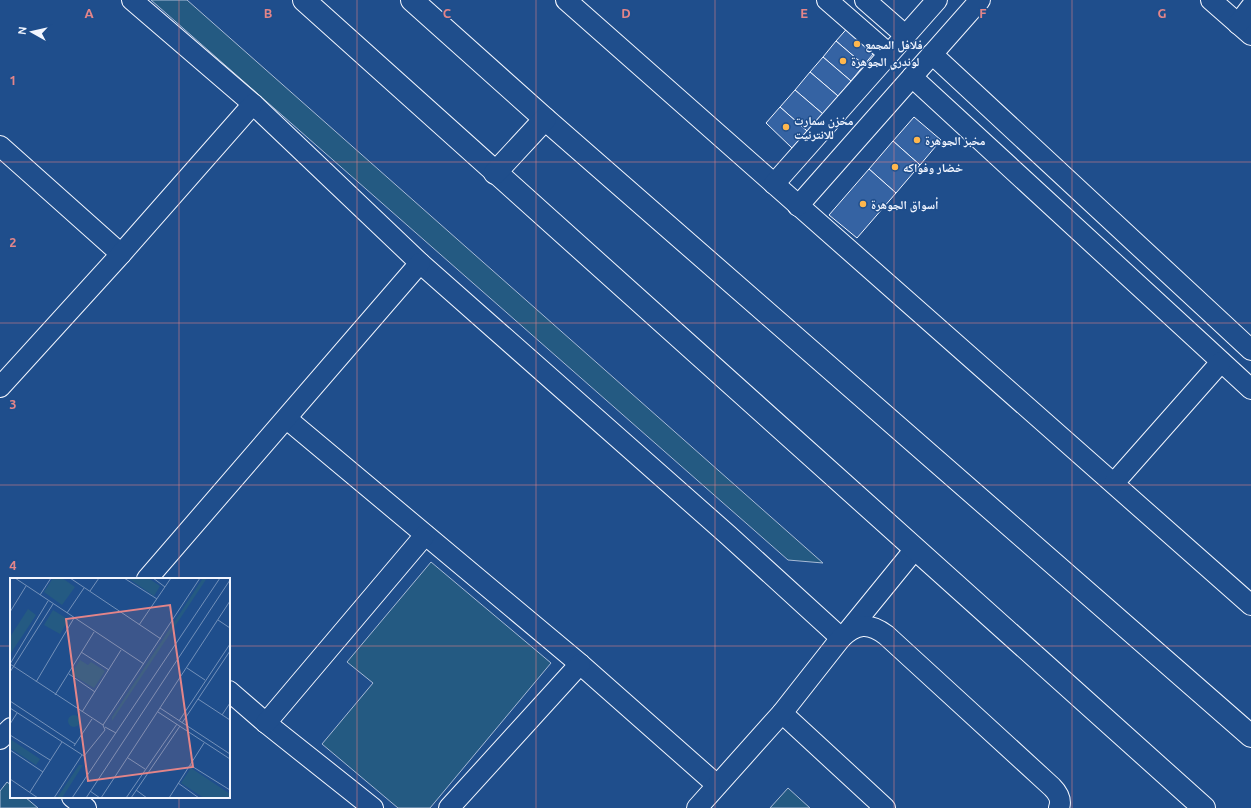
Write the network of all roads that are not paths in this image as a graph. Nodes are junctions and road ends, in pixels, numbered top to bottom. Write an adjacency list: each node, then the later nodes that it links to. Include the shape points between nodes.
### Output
1 (132, 0): 14 (street)
2 (304, 0): 17 (main road)
3 (412, 0): 15 (main road)
4 (566, 0): 18 (street)
5 (827, 0): 12 (street)
6 (866, 0): 12 (street)
7 (937, 0): 12 (street)
8 (980, 0): 13 (street)
9 (1211, 0): 11 (street)
10 (1251, 7): 11 (street)
11 (1244, 29)
12 (897, 45): 13 (street); 18 (street)
13 (922, 66): 19 (street); 22 (street); 23 (street)
14 (253, 104): 20 (street); 21 (street)
15 (545, 119): 17 (main road); 37 (main road)
16 (0, 146): 20 (street)
17 (495, 173): 29 (main road)
18 (774, 184): 19 (street)
19 (798, 206): 27 (street)
20 (121, 254): 24 (street)
21 (420, 263): 26 (street); 32 (street, via 722,530)
22 (1251, 350)
23 (1221, 362): 25 (street); 27 (street)
24 (0, 387)
25 (1251, 389)
26 (287, 418): 28 (street); 30 (street)
27 (1114, 483): 31 (street)
28 (425, 535): 33 (street); 36 (street)
29 (915, 549): 32 (street); 46 (main road)
30 (148, 578)
31 (1251, 605)
32 (845, 634): 35 (street); 45 (street, via 858,626 868,626 886,635 1052,786 1060,798)
33 (580, 664): 38 (street); 42 (street)
34 (230, 692): 36 (street)
35 (782, 713): 38 (street); 44 (street)
36 (266, 723): 41 (street)
37 (1251, 736)
38 (717, 785): 43 (street)
39 (73, 798): 40 (street)
40 (86, 808)
41 (373, 808)
42 (449, 808)
43 (697, 808)
44 (885, 808)
45 (1059, 808)
46 (1204, 808)

